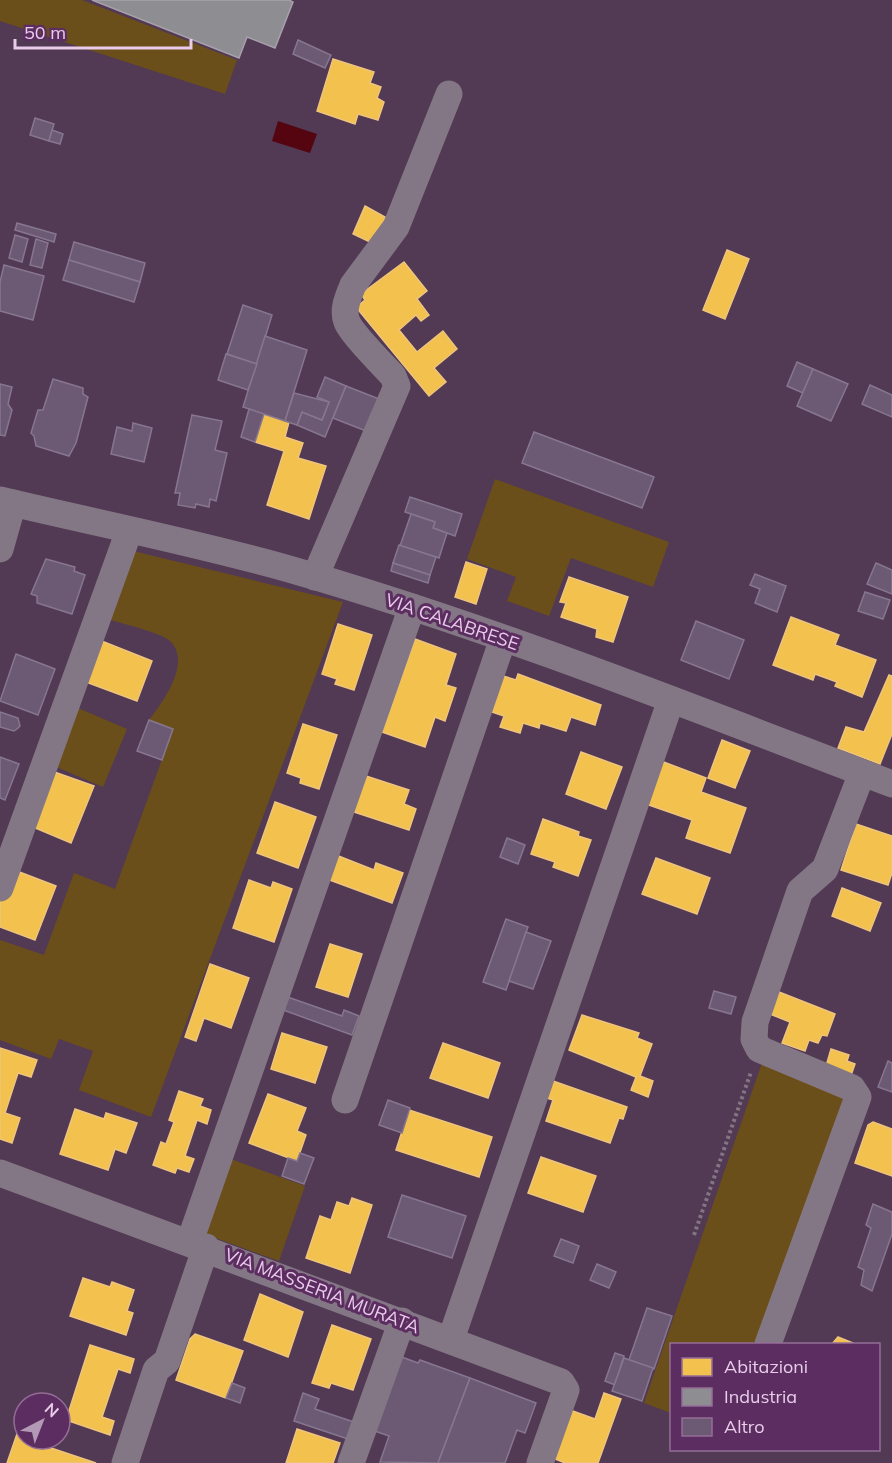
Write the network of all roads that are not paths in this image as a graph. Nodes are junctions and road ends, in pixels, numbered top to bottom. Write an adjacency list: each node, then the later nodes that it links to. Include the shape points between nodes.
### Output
1 (449, 94): 5 (street, via 396,227 348,296 347,323 393,376 397,386)
2 (7, 501): 3 (street, VIA CALABRESE); 4 (street)
3 (129, 531): 5 (street, VIA CALABRESE); 11 (street)
4 (0, 549)
5 (315, 577): 6 (street, VIA CALABRESE)
6 (412, 607): 7 (street, VIA CALABRESE); 14 (street)
7 (503, 639): 8 (street, VIA CALABRESE); 12 (street)
8 (671, 700): 9 (street, VIA CALABRESE); 16 (street)
9 (862, 773): 10 (street, VIA CALABRESE); 17 (street, via 825,869 800,891 755,1022 754,1039 759,1049 852,1088 858,1097)
10 (892, 784)
11 (0, 888)
12 (345, 1100)
13 (0, 1173): 14 (street, VIA MASSERIA MURATA)
14 (198, 1244): 15 (street, VIA MASSERIA MURATA); 18 (street, via 167,1361 156,1370)
15 (402, 1321): 16 (street, VIA MASSERIA MURATA); 19 (street)
16 (451, 1339): 20 (street, VIA MASSERIA MURATA, via 565,1385)
17 (768, 1343)
18 (125, 1463)
19 (351, 1463)
20 (540, 1463)

